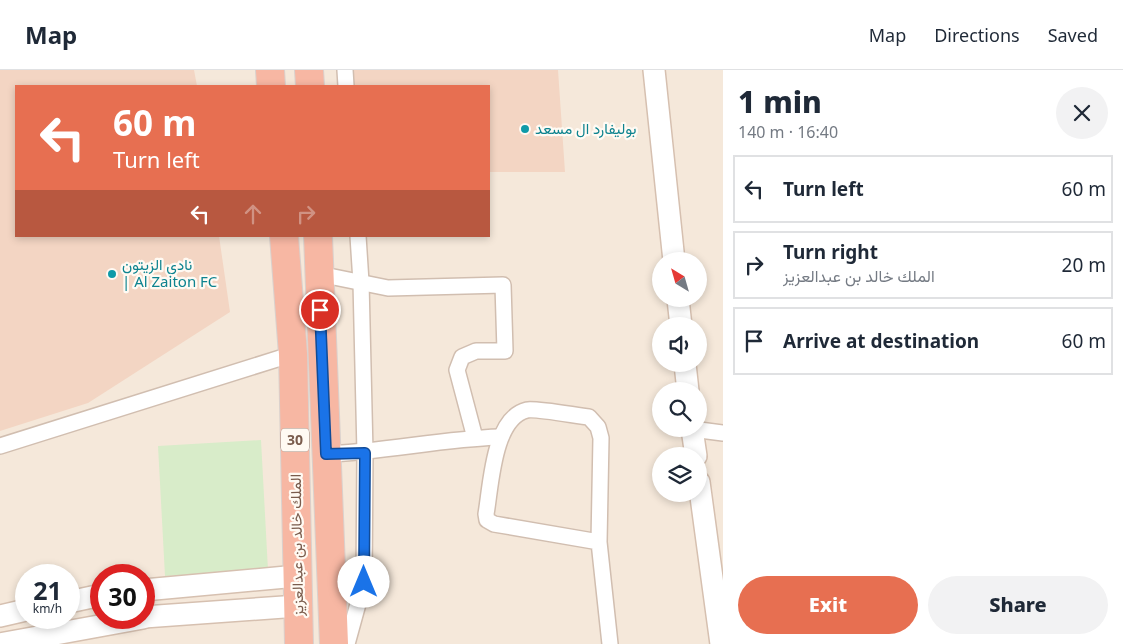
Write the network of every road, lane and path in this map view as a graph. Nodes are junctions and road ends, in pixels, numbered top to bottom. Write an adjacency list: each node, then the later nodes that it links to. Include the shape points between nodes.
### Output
1 (270, 70): 5 (highway)
2 (309, 70): 6 (highway)
3 (345, 70): 7 (street)
4 (654, 70): 11 (street)
5 (271, 85)
6 (310, 85)
7 (346, 85)
8 (284, 237): 14 (highway, الملك خالد بن عبدالعزيز / 30)
9 (318, 237): 12 (highway, الملك خالد بن عبدالعزيز / 30)
10 (358, 237): 13 (street)
11 (673, 252)
12 (319, 274): 13 (street); 21 (highway, الملك خالد بن عبدالعزيز / 30)
13 (361, 282): 18 (street, via 388,288 503,285 505,351 476,351 462,357 457,370); 20 (street)
14 (293, 354): 19 (street); 25 (highway, الملك خالد بن عبدالعزيز / 30)
15 (707, 431): 16 (street)
16 (723, 433)
17 (500, 437): 18 (street); 23 (street, via 487,520 494,524); 23 (street, via 510,421 527,410 589,417 598,427 601,438)
18 (475, 438): 20 (street)
19 (0, 446)
20 (365, 453): 21 (street); 35 (street, via 364,582)
21 (326, 454): 34 (highway, الملك خالد بن عبدالعزيز / 30)
22 (703, 502): 24 (street)
23 (599, 542): 36 (street)
24 (715, 554): 37 (street)
25 (297, 576): 26 (street); 27 (highway, الملك خالد بن عبدالعزيز / 30)
26 (155, 589)
27 (298, 606): 30 (street); 33 (highway, الملك خالد بن عبدالعزيز / 30)
28 (15, 613): 29 (street)
29 (0, 616)
30 (155, 617)
31 (90, 628): 32 (street)
32 (0, 644)
33 (299, 644)
34 (334, 644)
35 (347, 644)
36 (610, 644)
37 (721, 644)

